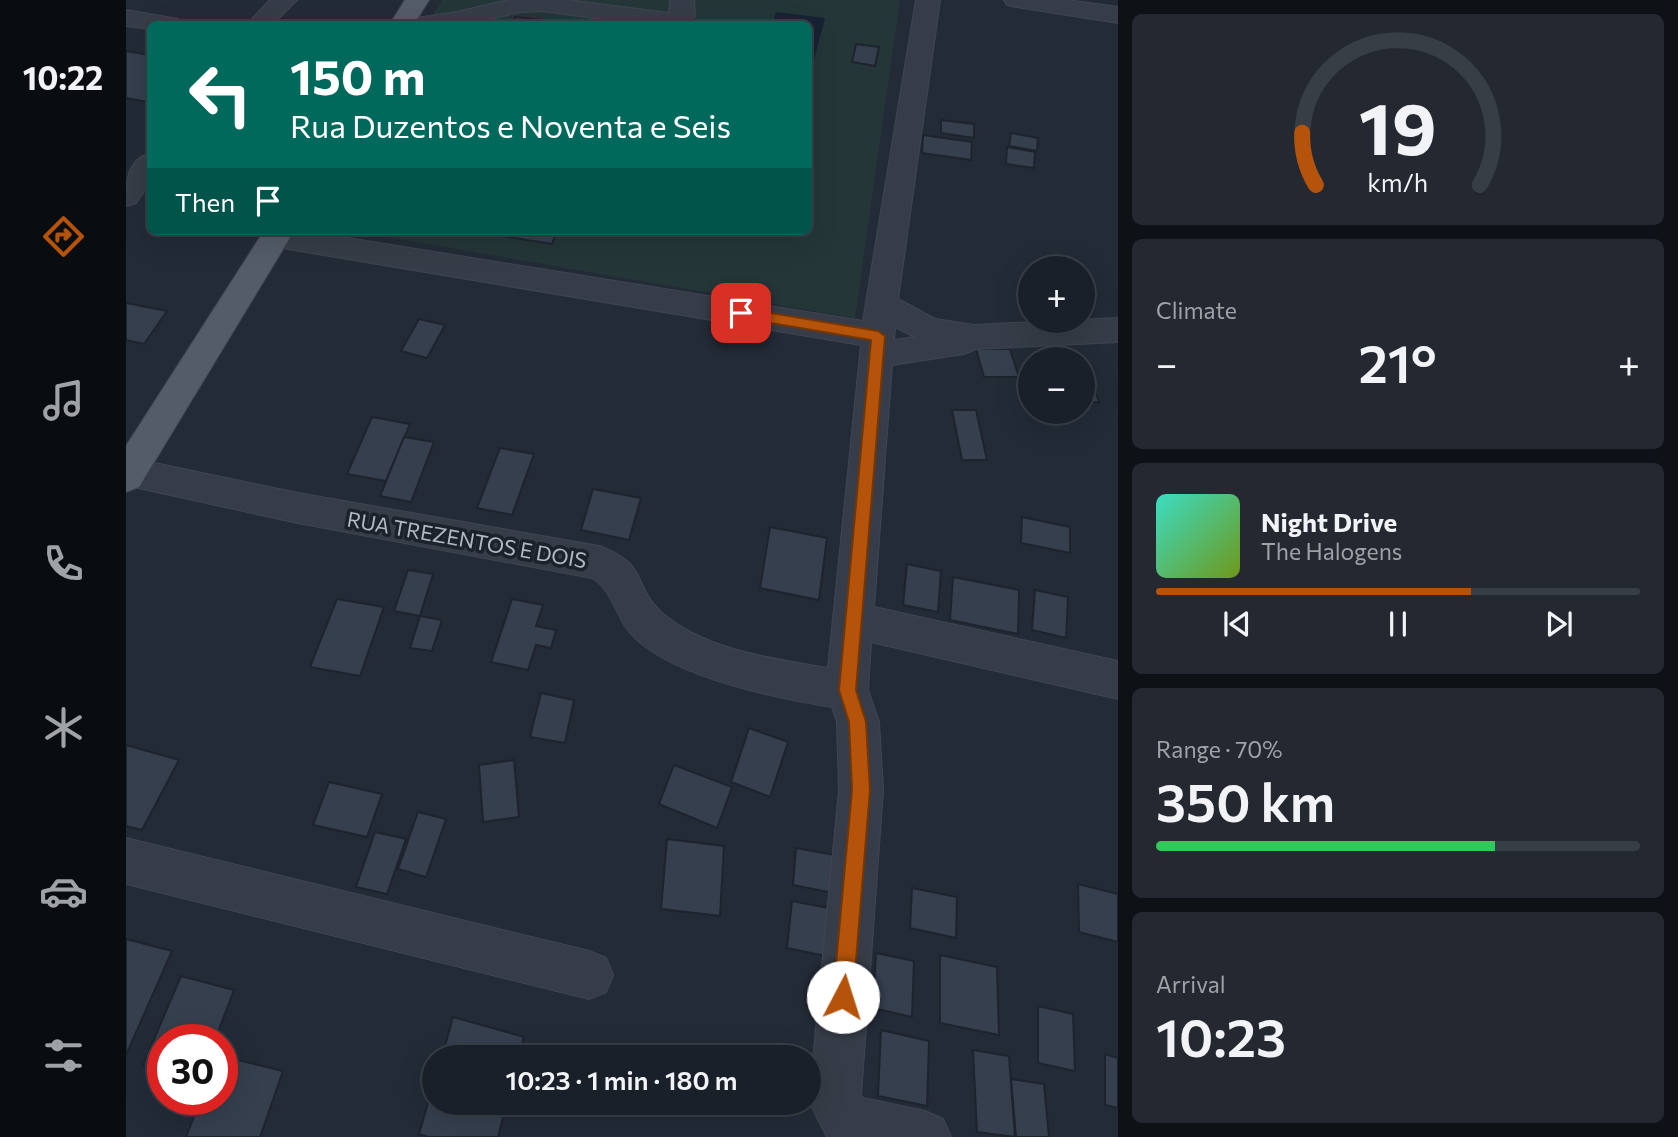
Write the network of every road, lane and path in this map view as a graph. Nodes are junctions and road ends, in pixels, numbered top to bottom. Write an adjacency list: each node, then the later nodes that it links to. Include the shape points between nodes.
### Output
1 (248, 0): 10 (street)
2 (285, 0): 11 (street)
3 (417, 0): 12 (main road)
4 (682, 0): 15 (street, via 682,16)
5 (928, 0): 21 (street)
6 (1016, 0): 7 (street)
7 (1118, 15)
8 (126, 18): 9 (street)
9 (148, 21)
10 (238, 21)
11 (262, 21)
12 (404, 21)
13 (452, 21): 14 (street, via 542,4)
14 (669, 21)
15 (669, 21)
16 (147, 166): 17 (street)
17 (126, 196)
18 (277, 235): 23 (main road)
19 (284, 235): 21 (street)
20 (1118, 330): 22 (street)
21 (878, 332): 22 (street); 22 (street, via 930,329); 24 (street)
22 (993, 337)
23 (128, 474): 26 (street, RUA TREZENTOS E DOIS, via 599,563 622,577 643,620 682,649)
24 (853, 620): 25 (street); 26 (street)
25 (1118, 680)
26 (848, 690): 29 (street, via 858,722 861,790 835,1101 847,1121)
27 (126, 861): 28 (street)
28 (589, 975)
29 (925, 1137)

